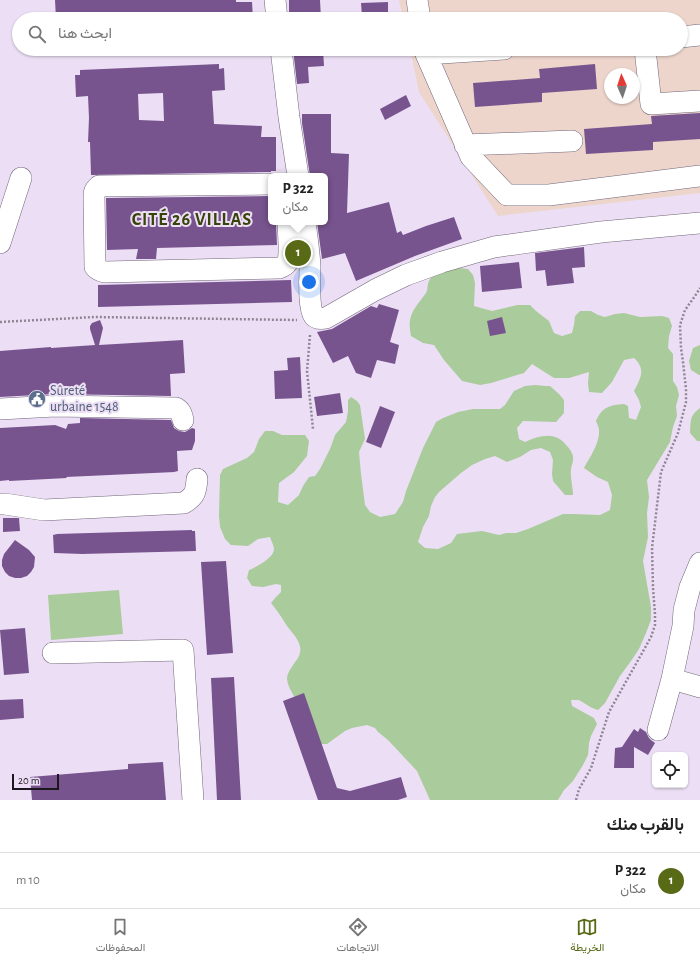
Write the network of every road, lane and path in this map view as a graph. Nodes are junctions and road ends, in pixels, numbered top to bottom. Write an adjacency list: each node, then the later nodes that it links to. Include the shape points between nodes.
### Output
1 (275, 0): 3 (street)
2 (417, 0): 4 (street)
3 (276, 12)
4 (419, 12)
5 (700, 35): 6 (street)
6 (688, 36)
7 (282, 56): 13 (street)
8 (428, 56): 12 (street)
9 (646, 56): 10 (street, via 651,104)
10 (700, 101)
11 (572, 142): 12 (street)
12 (465, 145): 14 (street, via 471,157 506,195 549,195)
13 (298, 173)
14 (700, 176)
15 (21, 178): 20 (street)
16 (268, 184): 21 (street, via 99,186 94,191 95,267 104,272 278,268)
17 (700, 223): 24 (street, via 601,232 494,246 406,275 326,318)
18 (288, 225): 21 (street, via 289,256)
19 (305, 225): 22 (street)
20 (0, 243)
21 (286, 264): 22 (street, via 294,267)
22 (310, 266): 24 (street, via 310,301)
23 (700, 288): 37 (path, via 684,310 680,325 686,402 678,433 661,472 652,548 655,625 651,637 609,712 591,768)
24 (315, 317): 25 (path, via 305,320 95,317); 28 (path, via 310,336 307,371)
25 (0, 322)
26 (0, 409): 27 (street, via 55,406 176,408 180,410)
27 (184, 420)
28 (313, 429)
29 (197, 479): 30 (street, via 196,490 184,503 44,510)
30 (0, 504)
31 (700, 563): 33 (street, via 684,610)
32 (53, 653): 36 (street, via 183,650)
33 (672, 679): 34 (street); 35 (street)
34 (700, 686)
35 (658, 730)
36 (193, 800)
37 (576, 800)

